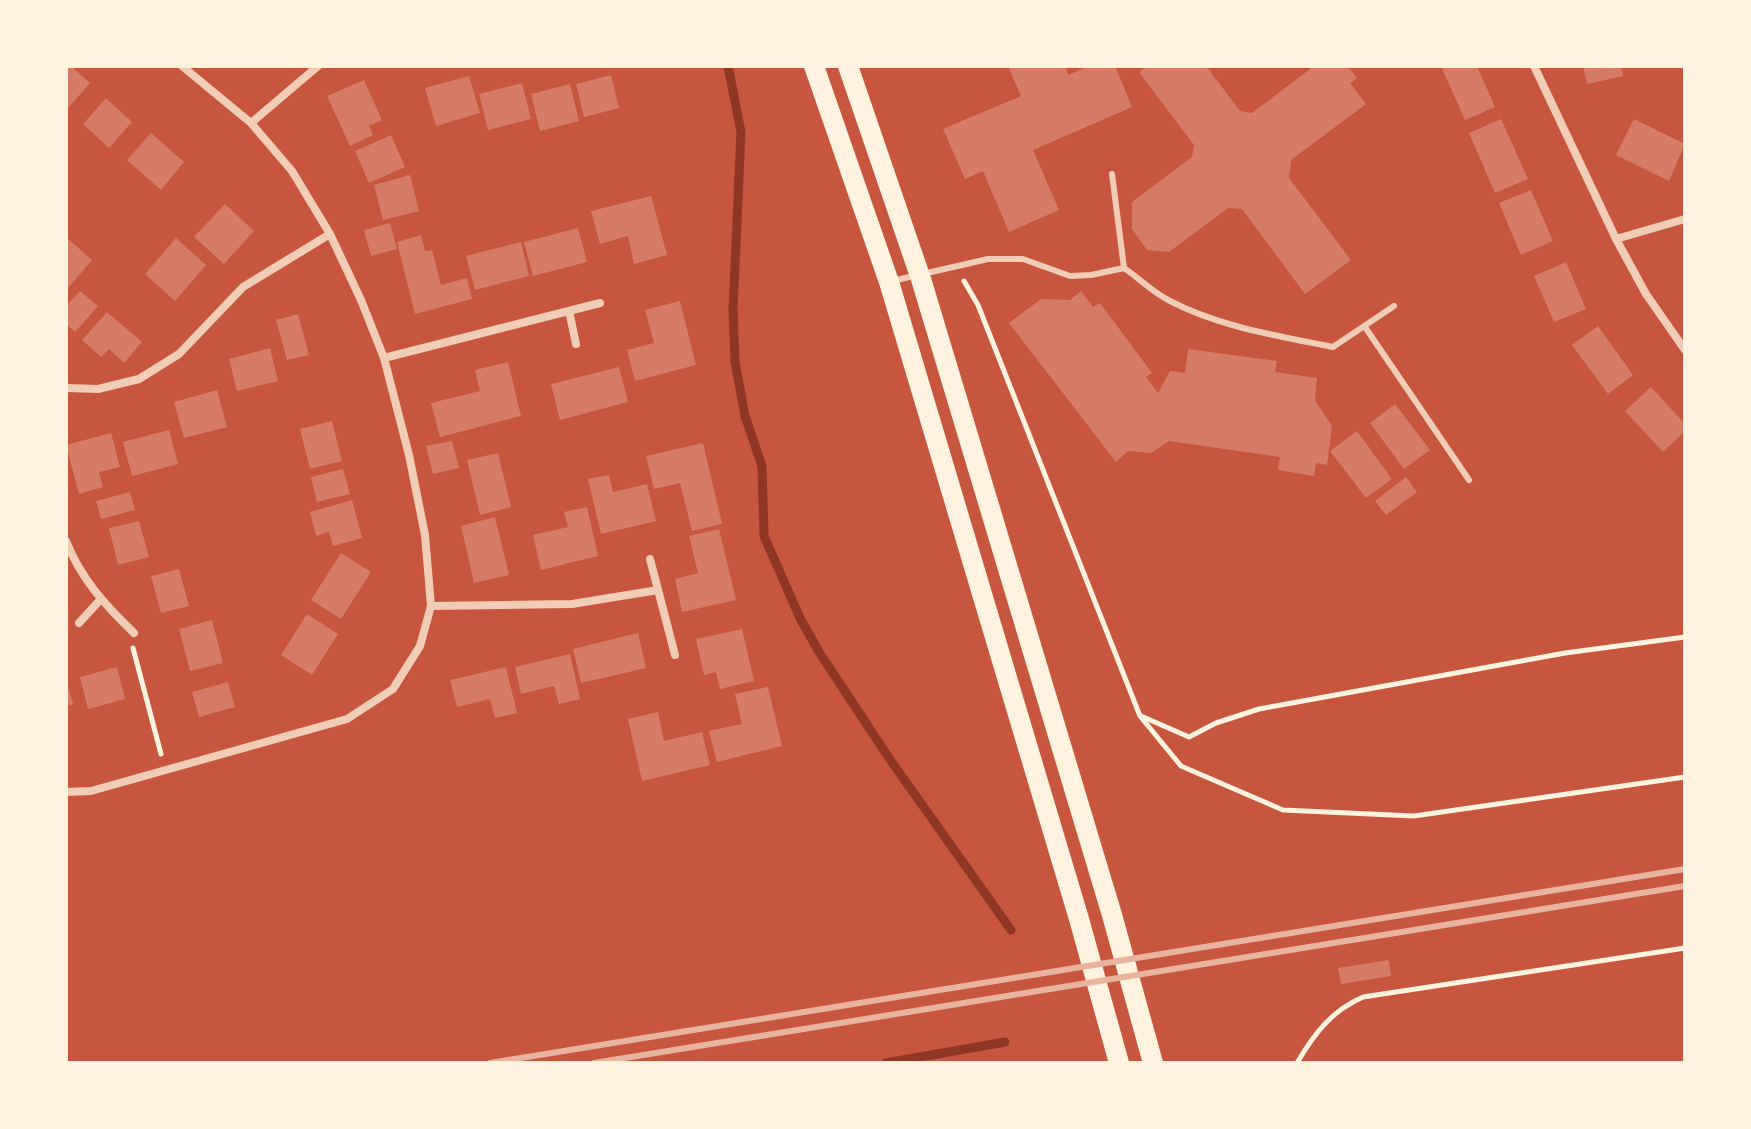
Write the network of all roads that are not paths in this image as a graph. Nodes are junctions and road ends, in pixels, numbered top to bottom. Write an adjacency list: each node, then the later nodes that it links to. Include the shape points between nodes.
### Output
1 (182, 66): 6 (street)
2 (318, 66): 6 (street)
3 (814, 66): 13 (main road)
4 (848, 66): 12 (main road)
5 (1534, 66): 10 (street)
6 (251, 123): 9 (street, via 292,171)
7 (1112, 174): 11 (lane)
8 (1685, 219): 10 (street)
9 (330, 234): 20 (street); 21 (street, via 243,287 179,354 139,379 98,389)
10 (1616, 239): 19 (street)
11 (1124, 268): 12 (lane, via 1070,276 1023,259 988,259); 17 (lane, via 1169,301 1254,331 1333,347)
12 (919, 273): 13 (lane); 33 (main road)
13 (889, 282): 32 (main road)
14 (600, 303): 16 (street)
15 (1394, 306): 17 (lane)
16 (569, 311): 18 (street); 20 (street)
17 (1365, 327): 22 (lane)
18 (576, 344)
19 (1685, 350)
20 (384, 358): 27 (street, via 425,535)
21 (66, 388)
22 (1469, 480)
23 (66, 541): 26 (street)
24 (650, 559): 25 (street)
25 (658, 590): 27 (street, via 572,604); 30 (street)
26 (100, 600): 28 (street); 29 (street)
27 (431, 606): 31 (street, via 420,646 393,689 347,719 91,791)
28 (79, 623)
29 (134, 633)
30 (675, 655)
31 (66, 792)
32 (1119, 1063)
33 (1153, 1063)

